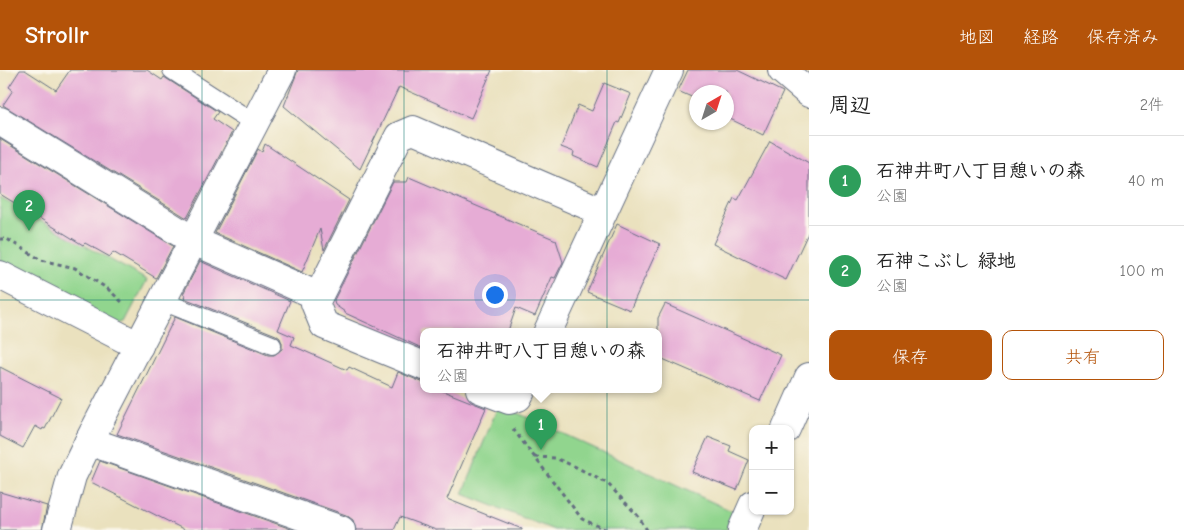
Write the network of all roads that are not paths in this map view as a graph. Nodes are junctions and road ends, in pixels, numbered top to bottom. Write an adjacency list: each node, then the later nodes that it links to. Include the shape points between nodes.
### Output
1 (172, 70): 7 (lane)
2 (282, 70): 7 (street)
3 (669, 70): 8 (street)
4 (782, 70): 5 (street)
5 (809, 93)
6 (0, 121): 9 (street)
7 (254, 124): 9 (street)
8 (603, 212): 11 (street, via 413,130 399,136); 13 (street)
9 (194, 241): 11 (street); 12 (street)
10 (0, 275): 15 (street)
11 (318, 296): 16 (street, via 315,303 324,325)
12 (162, 302): 14 (lane); 15 (street)
13 (549, 328)
14 (272, 345)
15 (139, 346): 19 (street)
16 (420, 364)
17 (809, 377): 18 (street)
18 (788, 425)
19 (89, 441): 21 (street, via 72,476); 22 (street)
20 (749, 514): 23 (street)
21 (56, 530)
22 (341, 530)
23 (742, 530)

